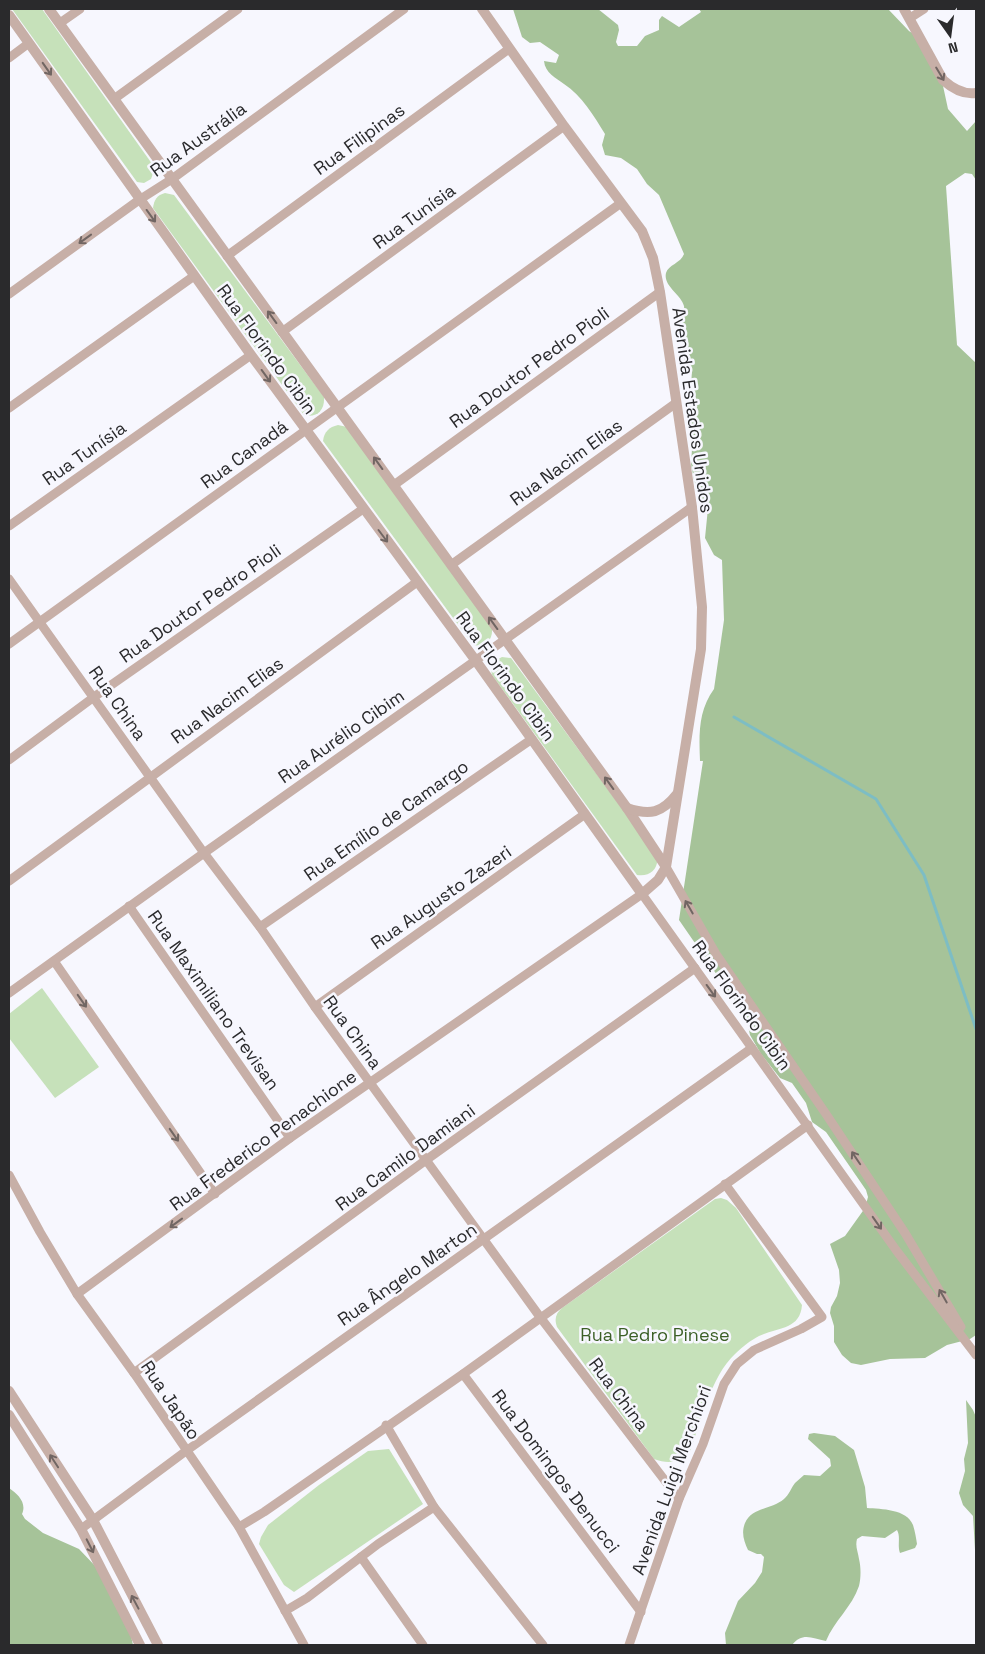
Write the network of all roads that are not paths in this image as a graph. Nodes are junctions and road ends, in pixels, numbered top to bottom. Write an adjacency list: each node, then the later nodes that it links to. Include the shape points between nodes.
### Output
1 (49, 9): 10 (street, Rua Florindo Cibin)
2 (80, 9): 10 (street)
3 (238, 9): 15 (street)
4 (404, 9): 17 (street, Rua Austrália)
5 (482, 9): 12 (street, Avenida Estados Unidos)
6 (904, 9): 9 (street)
7 (924, 9): 9 (street)
8 (9, 15): 11 (street, Rua Florindo Cibin)
9 (910, 18): 14 (street, one-way to 14, via 943,80 961,92)
10 (60, 23): 15 (street, Rua Florindo Cibin)
11 (28, 44): 13 (street); 18 (street, Rua Florindo Cibin, one-way to 18)
12 (509, 48): 16 (street, Avenida Estados Unidos); 20 (street, Rua Filipinas)
13 (9, 58)
14 (976, 93)
15 (114, 98): 17 (street, Rua Florindo Cibin)
16 (564, 126): 19 (street, Avenida Estados Unidos); 24 (street, Rua Tunísia)
17 (172, 179): 18 (street, Rua Austrália); 20 (street, Rua Florindo Cibin)
18 (139, 200): 21 (street, Rua Florindo Cibin, one-way to 21); 23 (street, Rua Austrália, one-way to 23)
19 (621, 203): 22 (street, Avenida Estados Unidos, via 642,231 653,258); 28 (street, Rua Canadá)
20 (228, 256): 24 (street, Rua Florindo Cibin, one-way to 20)
21 (194, 276): 25 (street, Rua Florindo Cibin); 27 (street)
22 (660, 292): 26 (street, Avenida Estados Unidos); 30 (street, Rua Doutor Pedro Pioli)
23 (9, 294)
24 (282, 332): 28 (street, Rua Florindo Cibin)
25 (251, 355): 29 (street, Rua Florindo Cibin, one-way to 29); 33 (street, Rua Tunísia)
26 (676, 403): 31 (street, Avenida Estados Unidos); 34 (street, Rua Nacim Elias)
27 (9, 408)
28 (338, 408): 29 (street, Rua Canadá); 30 (street, Rua Florindo Cibin, one-way to 28)
29 (306, 430): 32 (street, Rua Florindo Cibin); 37 (street, Rua Canadá)
30 (394, 485): 34 (street, Rua Florindo Cibin)
31 (692, 507): 38 (street, Rua Aurélio Cibim); 45 (street, Avenida Estados Unidos, via 702,607 701,649)
32 (363, 509): 36 (street, Rua Florindo Cibin, one-way to 36); 41 (street, Rua Doutor Pedro Pioli)
33 (9, 526)
34 (451, 565): 38 (street, Rua Florindo Cibin, one-way to 34)
35 (9, 579): 37 (street, Rua China)
36 (417, 582): 40 (street, Rua Florindo Cibin); 44 (street, Rua Nacim Elias)
37 (40, 622): 39 (street, Rua Canadá); 41 (street, Rua China)
38 (505, 640): 40 (street, Rua Aurélio Cibim); 46 (street, Rua Florindo Cibin, one-way to 38)
39 (9, 644)
40 (476, 661): 42 (street, Rua Florindo Cibin); 48 (street, Rua Aurélio Cibim)
41 (94, 697): 43 (street, Rua Doutor Pedro Pioli); 44 (street, Rua China)
42 (532, 739): 47 (street, Rua Florindo Cibin); 53 (street, Rua Emílio de Camargo)
43 (9, 760)
44 (150, 776): 48 (street, Rua China); 50 (street, Rua Nacim Elias)
45 (678, 794): 46 (street, via 656,812 641,813); 49 (street, Avenida Estados Unidos)
46 (627, 808): 49 (street, Rua Florindo Cibin)
47 (585, 814): 51 (street, Rua Florindo Cibin); 57 (street, Rua Augusto Zazeri)
48 (204, 852): 52 (street, Rua Aurélio Cibim); 53 (street, Rua China)
49 (666, 867): 51 (street, via 658,880); 69 (street, Rua Florindo Cibin, one-way to 49, via 912,1243 716,954)
50 (9, 881)
51 (642, 894): 55 (street, Rua Florindo Cibin); 59 (street, Rua Frederico Penachione)
52 (129, 906): 54 (street, Rua Aurélio Cibim); 61 (street, Rua Maximiliano Trevisan)
53 (260, 927): 57 (street, Rua China)
54 (54, 961): 56 (street, Rua Aurélio Cibim); 65 (street, one-way to 65)
55 (695, 968): 58 (street, Rua Florindo Cibin, one-way to 58); 62 (street, Rua Camilo Damiani)
56 (9, 993)
57 (315, 1007): 59 (street, Rua China)
58 (752, 1048): 60 (street, Rua Florindo Cibin); 66 (street, Rua Ângelo Marton)
59 (370, 1082): 61 (street, Rua Frederico Penachione); 62 (street, Rua China)
60 (808, 1125): 64 (street); 69 (street, Rua Florindo Cibin, one-way to 69, via 896,1250)
61 (290, 1138): 65 (street, Rua Frederico Penachione)
62 (426, 1160): 66 (street, Rua China); 70 (street, Rua Camilo Damiani)
63 (9, 1176): 67 (street, Rua Japão)
64 (725, 1184): 68 (street); 76 (street, Avenida Luigi Merchiori, via 822,1317 754,1350 737,1364 724,1384)
65 (215, 1194): 67 (street, Rua Frederico Penachione, one-way to 67)
66 (483, 1239): 68 (street, Rua China); 75 (street, Rua Ângelo Marton)
67 (77, 1294): 70 (street, Rua Japão)
68 (540, 1317): 71 (street); 76 (street, Rua China)
69 (976, 1354)
70 (134, 1373): 75 (street, Rua Japão)
71 (463, 1374): 74 (street); 83 (street, Rua Domingos Denucci)
72 (9, 1391): 78 (street, one-way to 72)
73 (9, 1415): 80 (street)
74 (386, 1425): 77 (street); 79 (street)
75 (186, 1451): 78 (street, Rua Ângelo Marton); 79 (street, Rua Japão)
76 (679, 1499): 83 (street, Avenida Luigi Merchiori)
77 (434, 1507): 81 (street); 88 (street)
78 (93, 1520): 80 (street, Rua Ângelo Marton); 85 (street, one-way to 78)
79 (239, 1527): 82 (street, Rua Japão)
80 (81, 1529): 84 (street, one-way to 84)
81 (361, 1557): 82 (street); 87 (street)
82 (285, 1611): 86 (street, Rua Japão)
83 (641, 1612): 89 (street, Avenida Luigi Merchiori)
84 (140, 1645)
85 (158, 1645)
86 (304, 1645)
87 (423, 1645)
88 (543, 1645)
89 (628, 1645)

